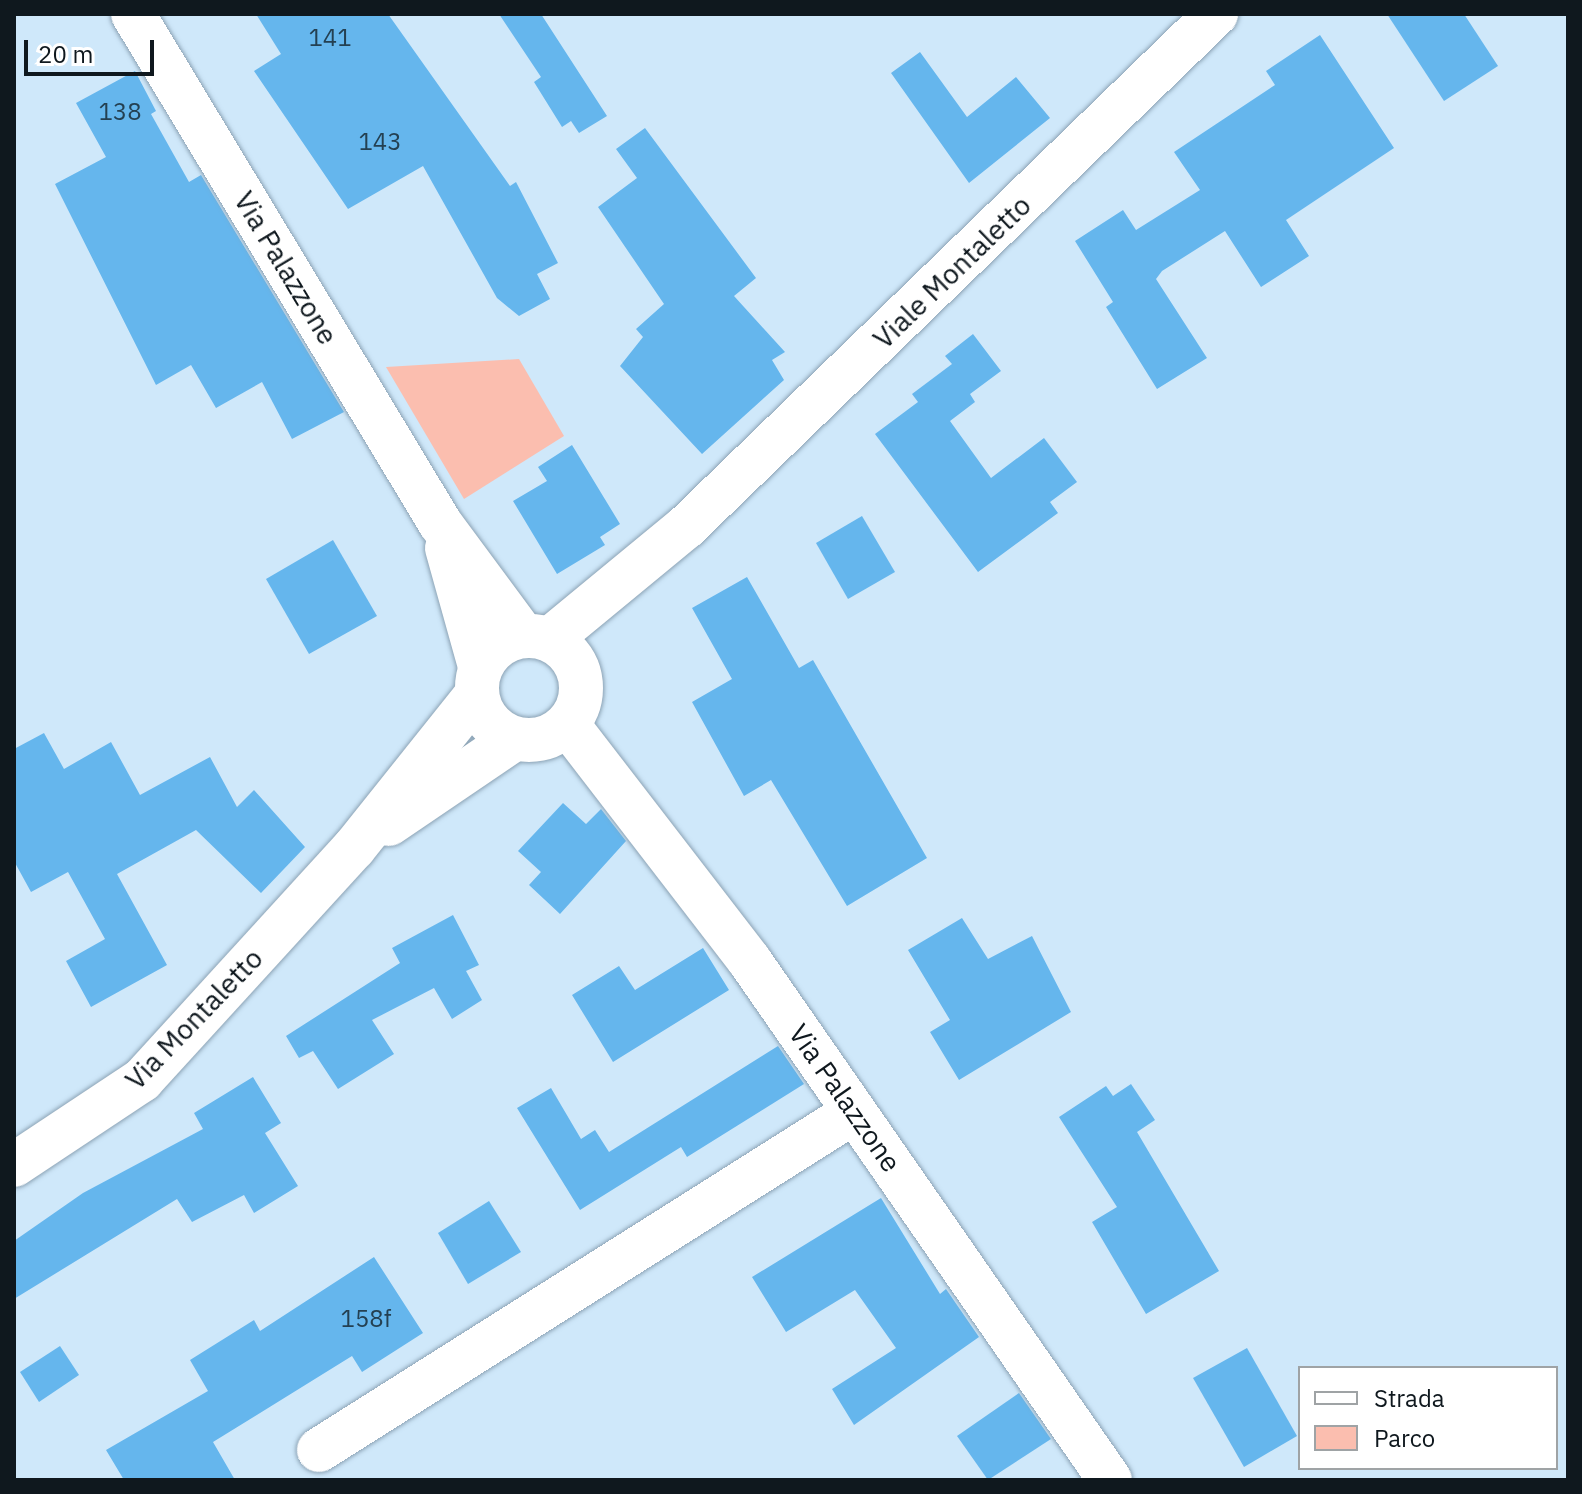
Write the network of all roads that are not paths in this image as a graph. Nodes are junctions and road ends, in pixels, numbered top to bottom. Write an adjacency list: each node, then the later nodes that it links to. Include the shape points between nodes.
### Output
1 (133, 14): 3 (street, Via Palazzone)
2 (1216, 14): 4 (street, Viale Montaletto, via 686,527)
3 (440, 523): 4 (street, Via Palazzone); 5 (street, Via Palazzone)
4 (550, 647): 5 (street, via 498,644); 6 (street, via 581,697)
5 (478, 680): 7 (street, via 488,723); 8 (street)
6 (568, 725): 7 (street, via 534,741); 9 (street, Via Palazzone, via 749,960)
7 (514, 739): 8 (street)
8 (354, 848): 10 (street, Via Montaletto, via 142,1080)
9 (854, 1112): 11 (street); 12 (street, Via Palazzone)
10 (14, 1165)
11 (319, 1450)
12 (1110, 1480)

